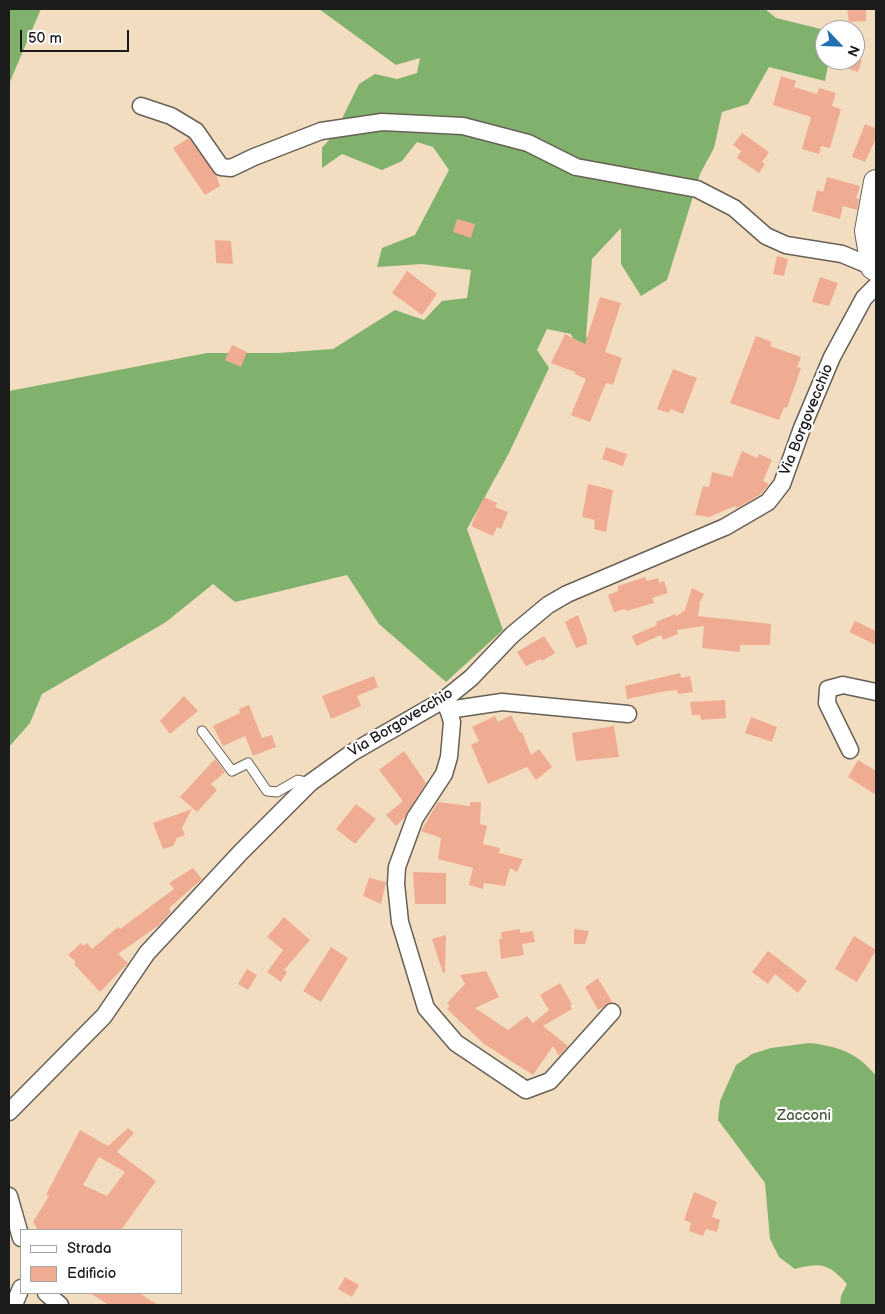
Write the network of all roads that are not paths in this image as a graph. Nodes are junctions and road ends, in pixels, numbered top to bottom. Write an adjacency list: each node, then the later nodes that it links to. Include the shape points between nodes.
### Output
1 (141, 106): 3 (street, via 171,116 196,131 221,167 231,168 321,131 382,122 463,126 528,143 576,167 697,189 734,208 766,236 780,242 842,254)
2 (876, 182): 3 (street, via 866,231)
3 (875, 274): 5 (street, Via Borgovecchio, via 832,357 782,484 768,502 725,527 548,605 512,635)
4 (876, 692): 8 (street, via 843,685 828,689 827,703)
5 (447, 704): 6 (street, via 502,702); 9 (street, Via Borgovecchio, via 353,752); 10 (street, via 452,722 444,774 415,818 397,867 400,922 426,1008 456,1043 526,1090 550,1080)
6 (628, 714)
7 (202, 731): 9 (lane, via 232,772 248,763 267,791 277,792 298,780)
8 (850, 750)
9 (310, 783): 11 (street, Via Borgovecchio, via 147,953 104,1016)
10 (612, 1012)
11 (9, 1112)
12 (9, 1196): 13 (street)
13 (20, 1234)
14 (20, 1290): 16 (street)
15 (47, 1294): 17 (street)
16 (14, 1305)
17 (60, 1305)

